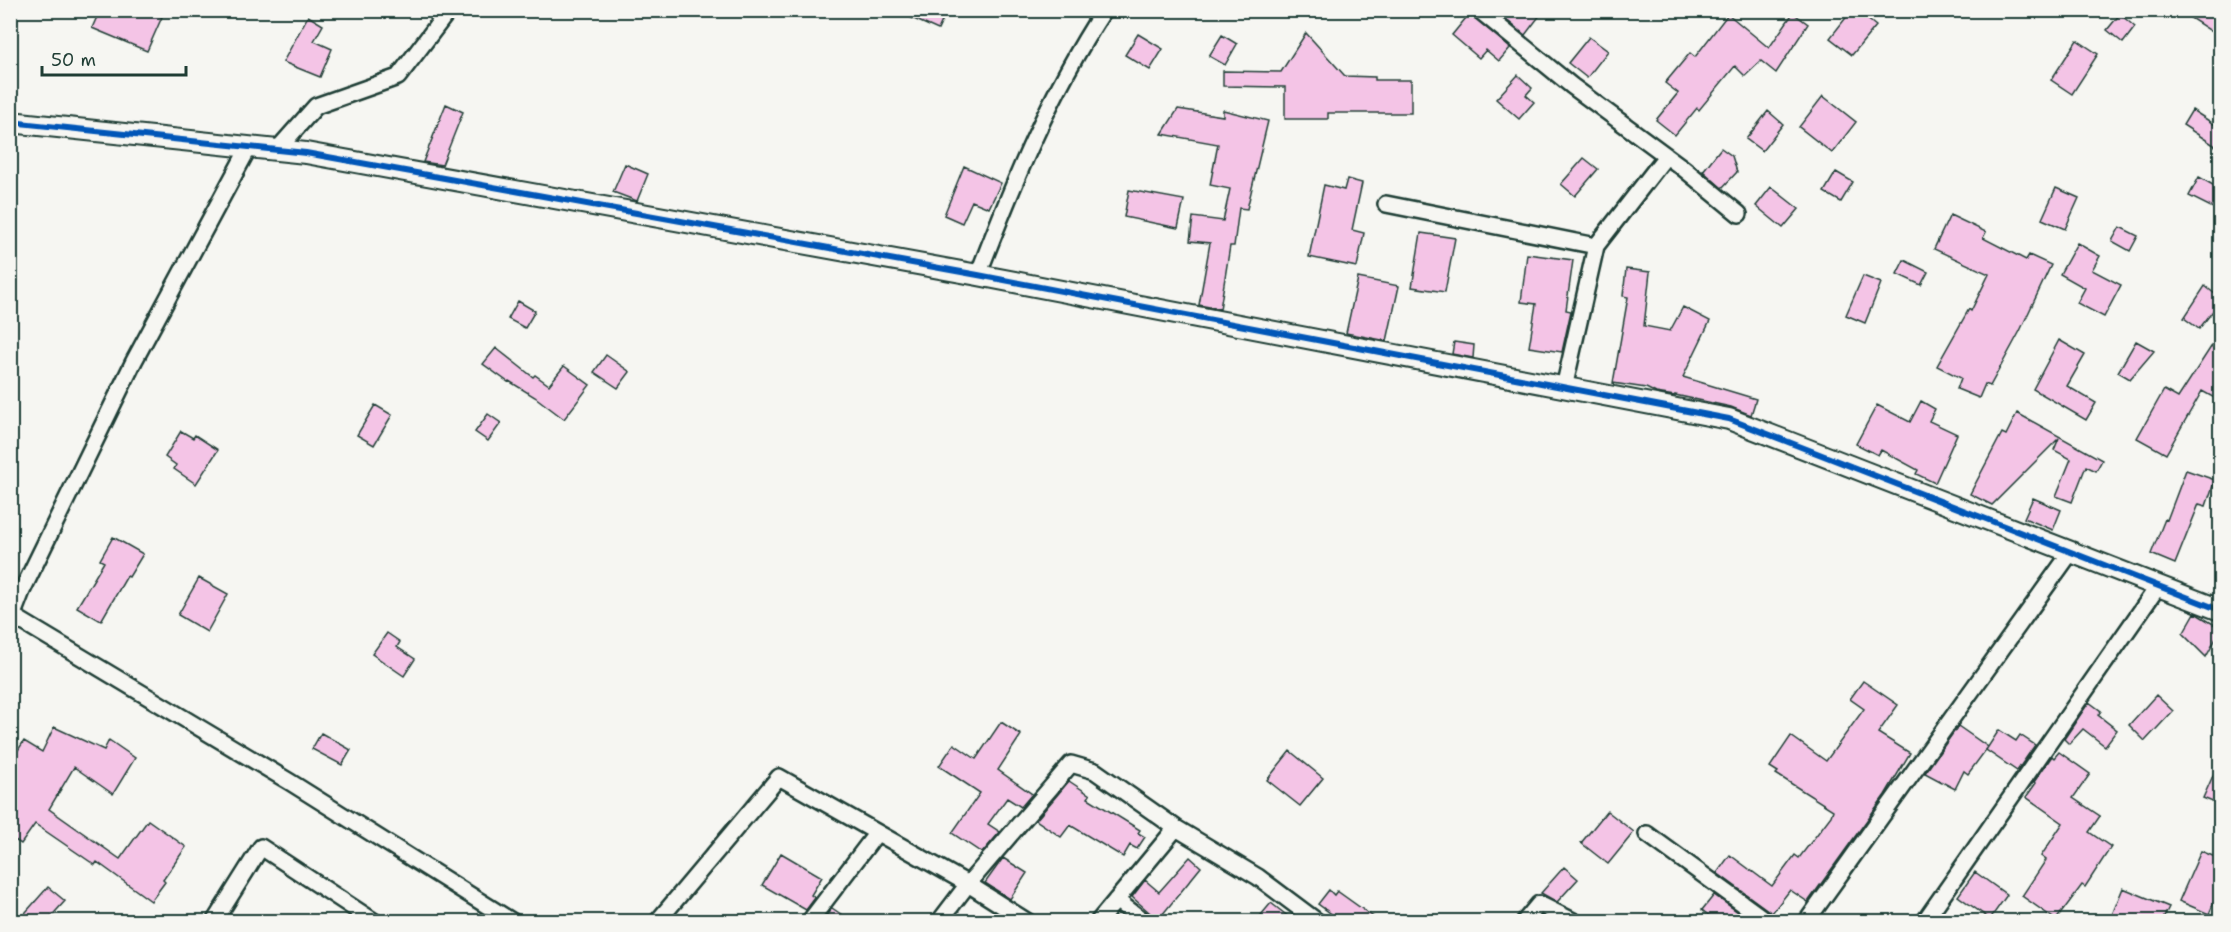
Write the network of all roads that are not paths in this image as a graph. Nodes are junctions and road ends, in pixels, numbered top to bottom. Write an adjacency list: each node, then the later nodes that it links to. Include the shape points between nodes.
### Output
1 (449, 10): 6 (street, via 398,76 316,106)
2 (1104, 10): 11 (street, via 1080,47 1014,181)
3 (1479, 10): 7 (street)
4 (10, 122): 5 (street)
5 (249, 147): 6 (street); 16 (street, via 134,361)
6 (277, 150): 11 (street)
7 (1666, 156): 9 (street); 10 (street)
8 (1386, 204): 10 (street)
9 (1739, 214)
10 (1596, 246): 12 (street)
11 (978, 275): 12 (street)
12 (1564, 388): 13 (street, via 1729,419)
13 (2071, 552): 14 (street); 35 (street)
14 (2159, 585): 15 (street); 36 (street)
15 (2220, 609)
16 (12, 619): 24 (street, via 290,782)
17 (1176, 828): 20 (street, via 1095,771 1071,764); 21 (street); 31 (street, via 1257,877)
18 (876, 834): 20 (street); 25 (street, via 779,777); 26 (street)
19 (1647, 834): 34 (street)
20 (968, 884): 27 (street); 28 (street)
21 (1116, 900): 29 (street); 30 (street)
22 (214, 921): 23 (street, via 261,847)
23 (374, 921)
24 (513, 921)
25 (657, 921)
26 (809, 921)
27 (939, 921)
28 (1029, 921)
29 (1098, 921)
30 (1145, 921)
31 (1318, 921)
32 (1524, 921): 33 (street, via 1539,904)
33 (1575, 921)
34 (1768, 921)
35 (1806, 921)
36 (1924, 921)

